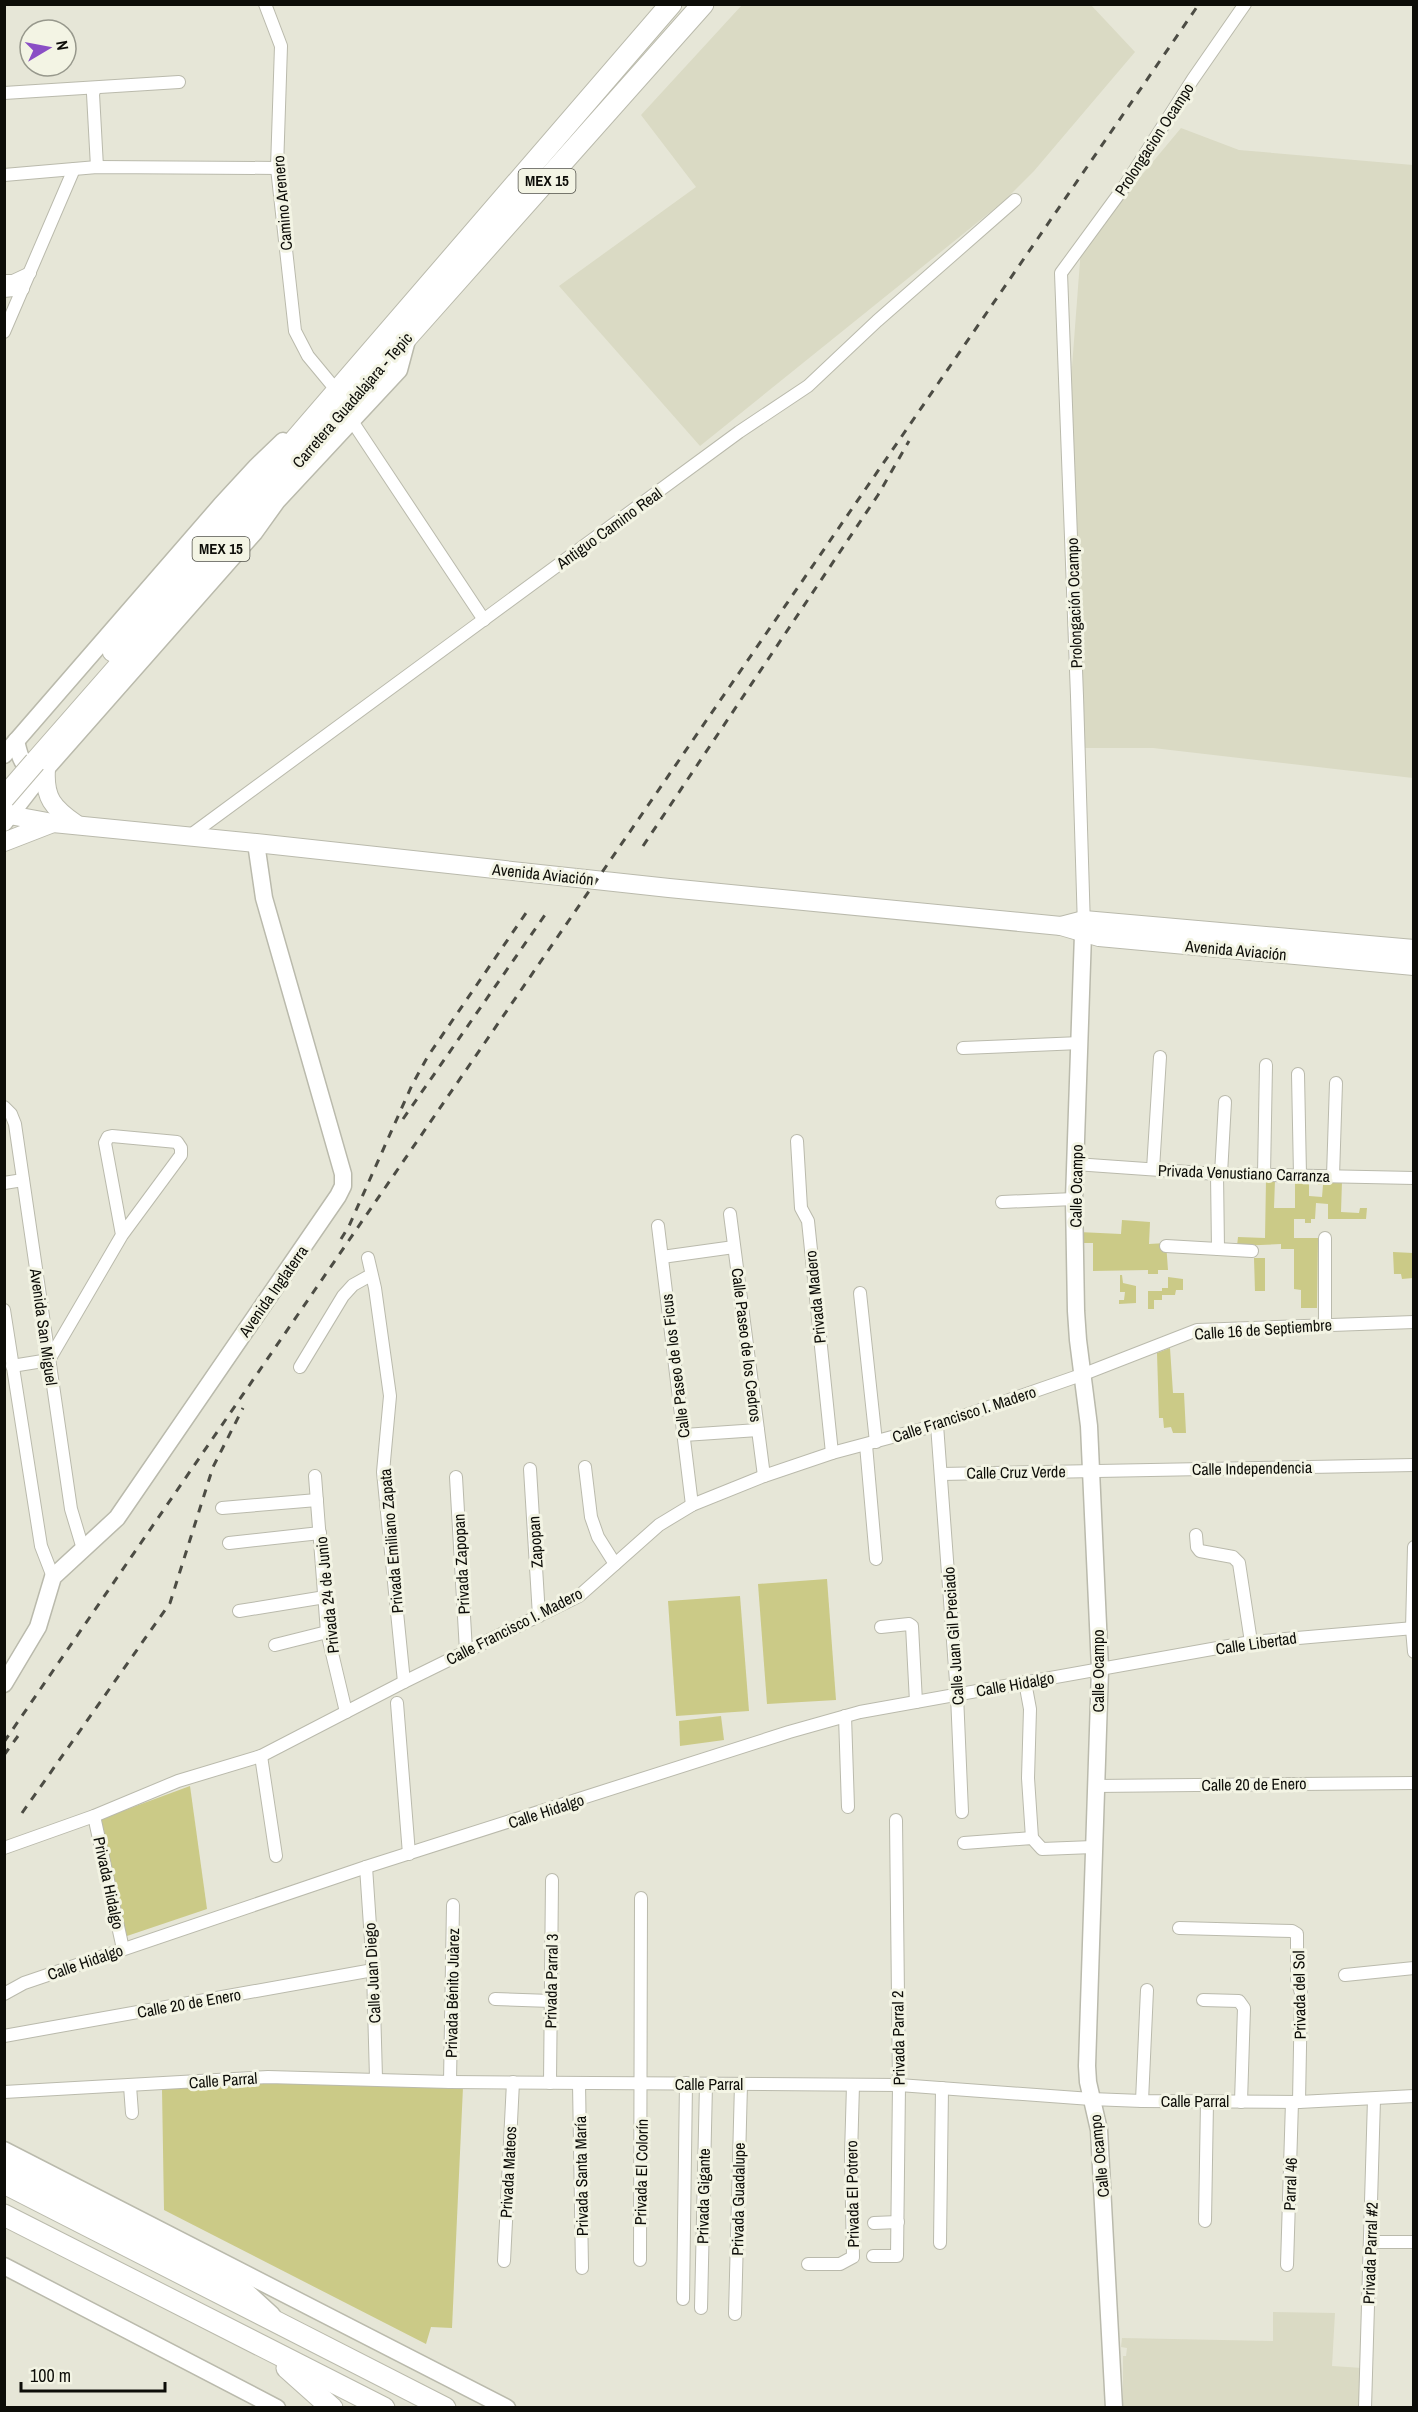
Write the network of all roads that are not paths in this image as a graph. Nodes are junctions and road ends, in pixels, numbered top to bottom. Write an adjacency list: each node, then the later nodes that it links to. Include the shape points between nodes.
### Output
1 (265, 4): 9 (street, Camino Arenero, via 281,46)
2 (671, 4): 20 (highway, Carretera Guadalajara - Tepic / MEX 15)
3 (703, 4): 19 (highway, Carretera Guadalajara - Tepic / MEX 15)
4 (1245, 4): 14 (street, Prolongacion Ocampo, via 1124,187)
5 (179, 82): 6 (street)
6 (95, 88): 7 (street); 8 (street)
7 (4, 93)
8 (96, 167): 9 (street); 10 (street)
9 (277, 168): 20 (street, Camino Arenero, via 295,331)
10 (74, 169): 11 (street); 13 (street)
11 (4, 176)
12 (1015, 200): 22 (street, Antiguo Camino Real, via 808,386)
13 (30, 273): 15 (street); 16 (street)
14 (1061, 273): 32 (street, Prolongación Ocampo)
15 (4, 281)
16 (23, 289): 17 (street); 18 (street)
17 (4, 291)
18 (4, 332)
19 (408, 336): 21 (street, via 399,370); 24 (highway, Carretera Guadalajara - Tepic / MEX 15)
20 (331, 397): 24 (highway, Carretera Guadalajara - Tepic / MEX 15)
21 (352, 421): 22 (street); 24 (street, via 278,501 254,533)
22 (483, 620): 29 (street, Antiguo Camino Real)
23 (4, 755): 24 (street)
24 (31, 756): 25 (highway, Carretera Guadalajara - Tepic / MEX 15); 26 (highway, Carretera Guadalajara - Tepic / MEX 15, bridge); 28 (main road, via 56,810)
25 (4, 778)
26 (10, 811): 27 (main road, Avenida Aviación)
27 (53, 823): 28 (main road, Avenida Aviación); 30 (main road)
28 (78, 825): 29 (main road, Avenida Aviación)
29 (188, 837): 31 (main road, Avenida Aviación)
30 (4, 842)
31 (256, 843): 32 (main road, Avenida Aviación, via 558,877); 94 (street, Avenida Inglaterra, via 264,898 343,1186 117,1518)
32 (1084, 927): 33 (main road, Avenida Aviación); 34 (main road, Avenida Aviación); 35 (street, Calle Ocampo)
33 (1413, 949)
34 (1413, 966)
35 (1080, 1043): 36 (street); 44 (street, Calle Ocampo)
36 (963, 1048)
37 (1160, 1057): 45 (street)
38 (1266, 1065): 47 (street)
39 (1298, 1074): 48 (street)
40 (1336, 1083): 49 (street)
41 (1225, 1102): 46 (street)
42 (4, 1107): 51 (street, Avenida San Miguel, via 15,1124)
43 (797, 1141): 78 (street, Privada Madero, via 801,1208 808,1221)
44 (1076, 1164): 45 (street, Privada Venustiano Carranza); 53 (street, Calle Ocampo)
45 (1153, 1169): 46 (street, Privada Venustiano Carranza)
46 (1220, 1174): 47 (street, Privada Venustiano Carranza); 61 (street)
47 (1264, 1174): 48 (street, Privada Venustiano Carranza)
48 (1300, 1175): 49 (street, Privada Venustiano Carranza)
49 (1333, 1176): 50 (street, Privada Venustiano Carranza)
50 (1413, 1178)
51 (22, 1180): 52 (street); 70 (street, Avenida San Miguel)
52 (4, 1183)
53 (1074, 1199): 54 (street); 73 (street, Calle Ocampo, via 1076,1320)
54 (1002, 1202)
55 (730, 1214): 60 (street, Calle Paseo de los Cedros)
56 (658, 1226): 63 (street, Calle Paseo de los Ficus)
57 (122, 1234): 57 (street, via 181,1155 177,1142 112,1136 106,1139); 70 (street)
58 (1324, 1238): 69 (street)
59 (1166, 1246): 61 (street)
60 (734, 1247): 63 (street); 75 (street, Calle Paseo de los Cedros)
61 (1218, 1249): 62 (street)
62 (1252, 1251)
63 (662, 1257): 76 (street, Calle Paseo de los Ficus)
64 (368, 1258): 65 (street, Privada Emiliano Zapata)
65 (371, 1275): 72 (street, via 343,1296); 109 (street, Privada Emiliano Zapata, via 390,1396 383,1472)
66 (861, 1293): 77 (street)
67 (4, 1310): 71 (street)
68 (1413, 1322): 69 (street, Calle 16 de Septiembre)
69 (1325, 1325): 73 (street, Calle 16 de Septiembre, via 1197,1330)
70 (49, 1360): 71 (street); 94 (street, Avenida San Miguel, via 71,1509)
71 (12, 1366): 97 (street, via 41,1546)
72 (300, 1367)
73 (1084, 1374): 74 (street, Calle Francisco I. Madero); 82 (street, Calle Ocampo)
74 (937, 1425): 77 (street, Calle Francisco I. Madero); 83 (street, Calle Juan Gil Preciado)
75 (758, 1430): 76 (street); 85 (street, Calle Paseo de los Cedros)
76 (684, 1435): 88 (street, Calle Paseo de los Ficus)
77 (871, 1444): 78 (street, Calle Francisco I. Madero); 95 (street)
78 (832, 1453): 85 (street, Calle Francisco I. Madero)
79 (1413, 1465): 82 (street, Calle Independencia)
80 (585, 1467): 96 (street, via 591,1517)
81 (530, 1469): 100 (street, Zapopan)
82 (1091, 1471): 83 (street, Calle Cruz Verde); 108 (street, Calle Ocampo)
83 (941, 1474): 112 (street, Calle Juan Gil Preciado)
84 (315, 1476): 87 (street, Privada 24 de Junio)
85 (764, 1476): 88 (street, Calle Francisco I. Madero)
86 (456, 1477): 106 (street, Privada Zapopan)
87 (317, 1500): 89 (street); 90 (street, Privada 24 de Junio)
88 (692, 1505): 96 (street, Calle Francisco I. Madero, via 659,1526)
89 (222, 1508)
90 (320, 1533): 92 (street); 98 (street, Privada 24 de Junio)
91 (1196, 1535): 104 (street, via 1200,1551 1233,1557 1239,1563)
92 (229, 1543)
93 (1413, 1547): 102 (street)
94 (83, 1549): 97 (street, Avenida Inglaterra)
95 (876, 1559)
96 (615, 1564): 100 (street, Calle Francisco I. Madero, via 579,1596)
97 (53, 1577): 111 (street, via 38,1627)
98 (325, 1597): 99 (street); 103 (street, Privada 24 de Junio)
99 (239, 1611)
100 (539, 1616): 106 (street, Calle Francisco I. Madero)
101 (881, 1627): 113 (street, via 909,1624 913,1631)
102 (1413, 1628): 104 (street, Calle Libertad); 107 (street)
103 (327, 1632): 105 (street); 115 (street, Privada 24 de Junio)
104 (1251, 1642): 108 (street, Calle Libertad)
105 (275, 1645)
106 (466, 1651): 109 (street, Calle Francisco I. Madero)
107 (1413, 1652)
108 (1100, 1669): 110 (street, Calle Hidalgo); 119 (street, Calle Ocampo)
109 (404, 1682): 115 (street, Calle Francisco I. Madero)
110 (1025, 1682): 112 (street, Calle Hidalgo); 124 (street, via 1030,1709 1028,1778)
111 (4, 1684)
112 (957, 1695): 113 (street, Calle Hidalgo); 121 (street, Calle Juan Gil Preciado)
113 (916, 1702): 116 (street, Calle Hidalgo)
114 (397, 1703): 128 (street)
115 (346, 1712): 117 (street, Calle Francisco I. Madero)
116 (845, 1716): 120 (street); 128 (street, Calle Hidalgo)
117 (261, 1756): 122 (street, Calle Francisco I. Madero, via 178,1781); 129 (street)
118 (1413, 1783): 119 (street, Calle 20 de Enero)
119 (1095, 1786): 126 (street, Calle Ocampo)
120 (848, 1807)
121 (962, 1812)
122 (94, 1816): 127 (street, Calle Francisco I. Madero); 135 (street, Privada Hidalgo)
123 (896, 1820): 155 (street, Privada Parral 2)
124 (1032, 1838): 125 (street); 126 (street, via 1042,1849)
125 (964, 1843)
126 (1093, 1847): 160 (street, Calle Ocampo, via 1087,2066)
127 (4, 1848)
128 (409, 1854): 130 (street, Calle Hidalgo)
129 (276, 1856)
130 (366, 1867): 135 (street, Calle Hidalgo); 137 (street, Calle Juan Diego)
131 (552, 1880): 143 (street, Privada Parral 3)
132 (641, 1898): 150 (street, Privada El Colorín)
133 (453, 1905): 146 (street, Privada Bénito Juàrez)
134 (1179, 1928): 165 (street, Privada del Sol, via 1297,1934 1297,1979 1301,1993)
135 (123, 1949): 140 (street, Calle Hidalgo, via 24,1983)
136 (1413, 1968): 138 (street)
137 (373, 1970): 144 (street, Calle 20 de Enero); 145 (street, Calle Juan Diego)
138 (1345, 1975)
139 (1147, 1990): 162 (street)
140 (4, 1994)
141 (495, 1999): 143 (street)
142 (1203, 2000): 164 (street, via 1239,2001 1244,2008)
143 (551, 2001): 148 (street, Privada Parral 3)
144 (4, 2036)
145 (376, 2078): 146 (street, Calle Parral); 156 (street, Calle Parral, via 268,2077)
146 (450, 2082): 147 (street, Calle Parral)
147 (513, 2082): 148 (street, Calle Parral); 182 (street, Privada Mateos)
148 (550, 2083): 149 (street, Calle Parral)
149 (579, 2083): 150 (street, Calle Parral); 186 (street, Privada Santa María)
150 (642, 2084): 151 (street, Calle Parral); 181 (street, Privada El Colorín)
151 (686, 2084): 152 (street, Calle Parral); 188 (street)
152 (706, 2084): 153 (street, Calle Parral); 189 (street, Privada Gigante)
153 (741, 2084): 154 (street, Calle Parral); 190 (street, Privada Guadalupe)
154 (853, 2085): 155 (street, Calle Parral); 183 (street, Privada El Potrero, via 853,2256 840,2264)
155 (899, 2085): 157 (street, Calle Parral); 173 (street, Privada Parral 2)
156 (130, 2086): 158 (street, Calle Parral); 166 (street)
157 (942, 2088): 160 (street, Calle Parral); 178 (street)
158 (4, 2092)
159 (1413, 2096): 161 (street, Calle Parral)
160 (1092, 2099): 162 (street, Calle Parral); 198 (street, Calle Ocampo, via 1100,2142)
161 (1374, 2099): 165 (street, Calle Parral); 176 (street, Privada Parral #2)
162 (1142, 2101): 163 (street, Calle Parral)
163 (1208, 2102): 164 (street, Calle Parral); 172 (street)
164 (1241, 2102): 165 (street, Calle Parral)
165 (1295, 2102): 184 (street, Parral 46)
166 (132, 2113)
167 (4, 2150): 170 (street)
168 (4, 2165): 175 (street)
169 (4, 2183): 191 (highway)
170 (90, 2193): 175 (street); 197 (street)
171 (4, 2215): 192 (highway)
172 (1205, 2221)
173 (898, 2222): 174 (street); 180 (street, Privada Parral 2, via 897,2256)
174 (874, 2223)
175 (133, 2230): 191 (street, via 247,2292)
176 (1370, 2242): 177 (street); 199 (street, Privada Parral #2)
177 (1413, 2242)
178 (940, 2243)
179 (4, 2252): 187 (street)
180 (873, 2256)
181 (640, 2260)
182 (504, 2261)
183 (807, 2264)
184 (1287, 2265)
185 (4, 2266): 187 (street)
186 (582, 2268)
187 (33, 2281): 193 (street)
188 (682, 2299)
189 (701, 2308)
190 (735, 2314)
191 (283, 2326): 196 (highway)
192 (264, 2347): 194 (highway); 195 (highway)
193 (277, 2408)
194 (332, 2408)
195 (384, 2408)
196 (445, 2408)
197 (507, 2408)
198 (1114, 2408)
199 (1365, 2408)

